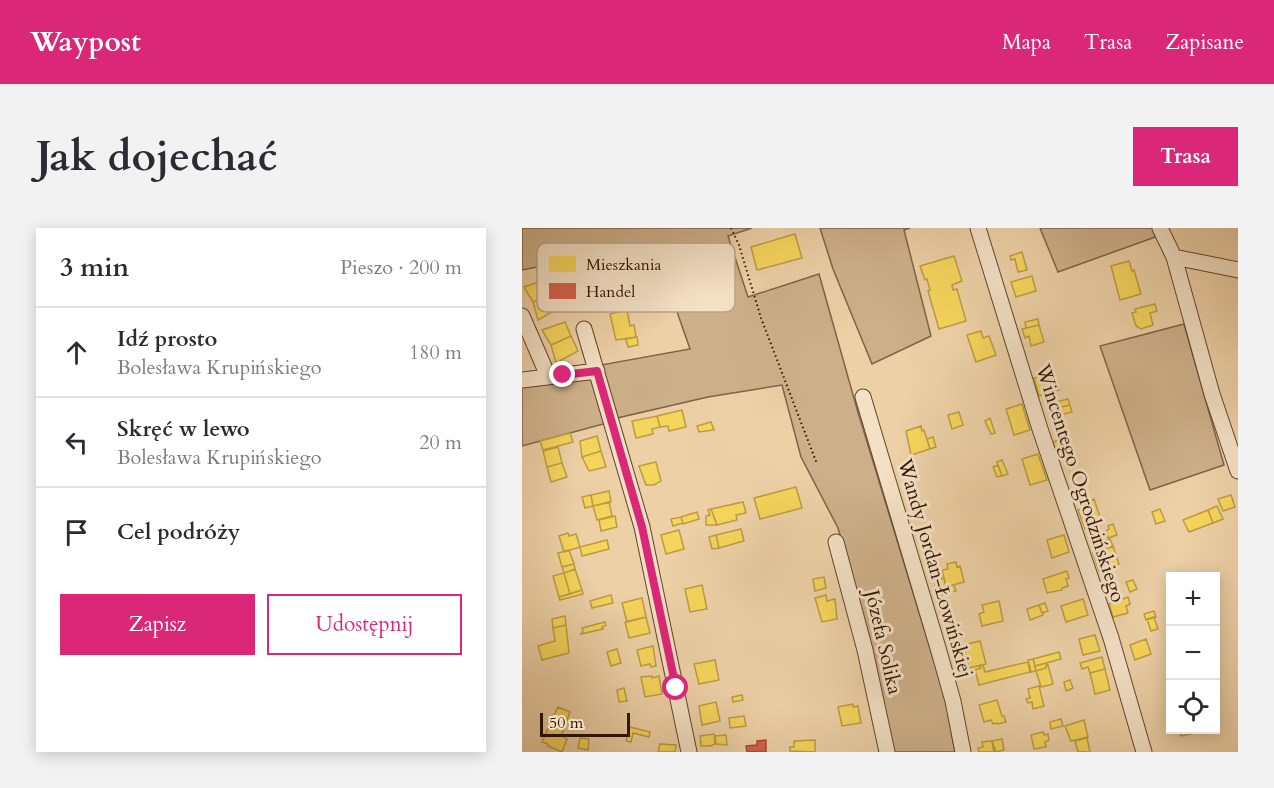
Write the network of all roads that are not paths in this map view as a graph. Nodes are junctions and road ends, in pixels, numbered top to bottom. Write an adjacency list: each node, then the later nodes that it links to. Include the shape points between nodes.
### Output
1 (978, 228): 16 (street, Wincentego Ogrodzińskiego)
2 (1160, 228): 3 (street)
3 (1174, 257): 4 (street); 11 (street)
4 (1238, 270)
5 (522, 316): 8 (street)
6 (584, 329): 7 (street)
7 (597, 371): 8 (street); 13 (street, via 648,549)
8 (546, 377): 9 (street)
9 (522, 380)
10 (863, 397): 15 (street, Wandy Jordan-Łowińskiej, via 944,669)
11 (1238, 471)
12 (836, 542): 14 (street, Józefa Solika)
13 (689, 752)
14 (887, 752)
15 (963, 752)
16 (1144, 752)

